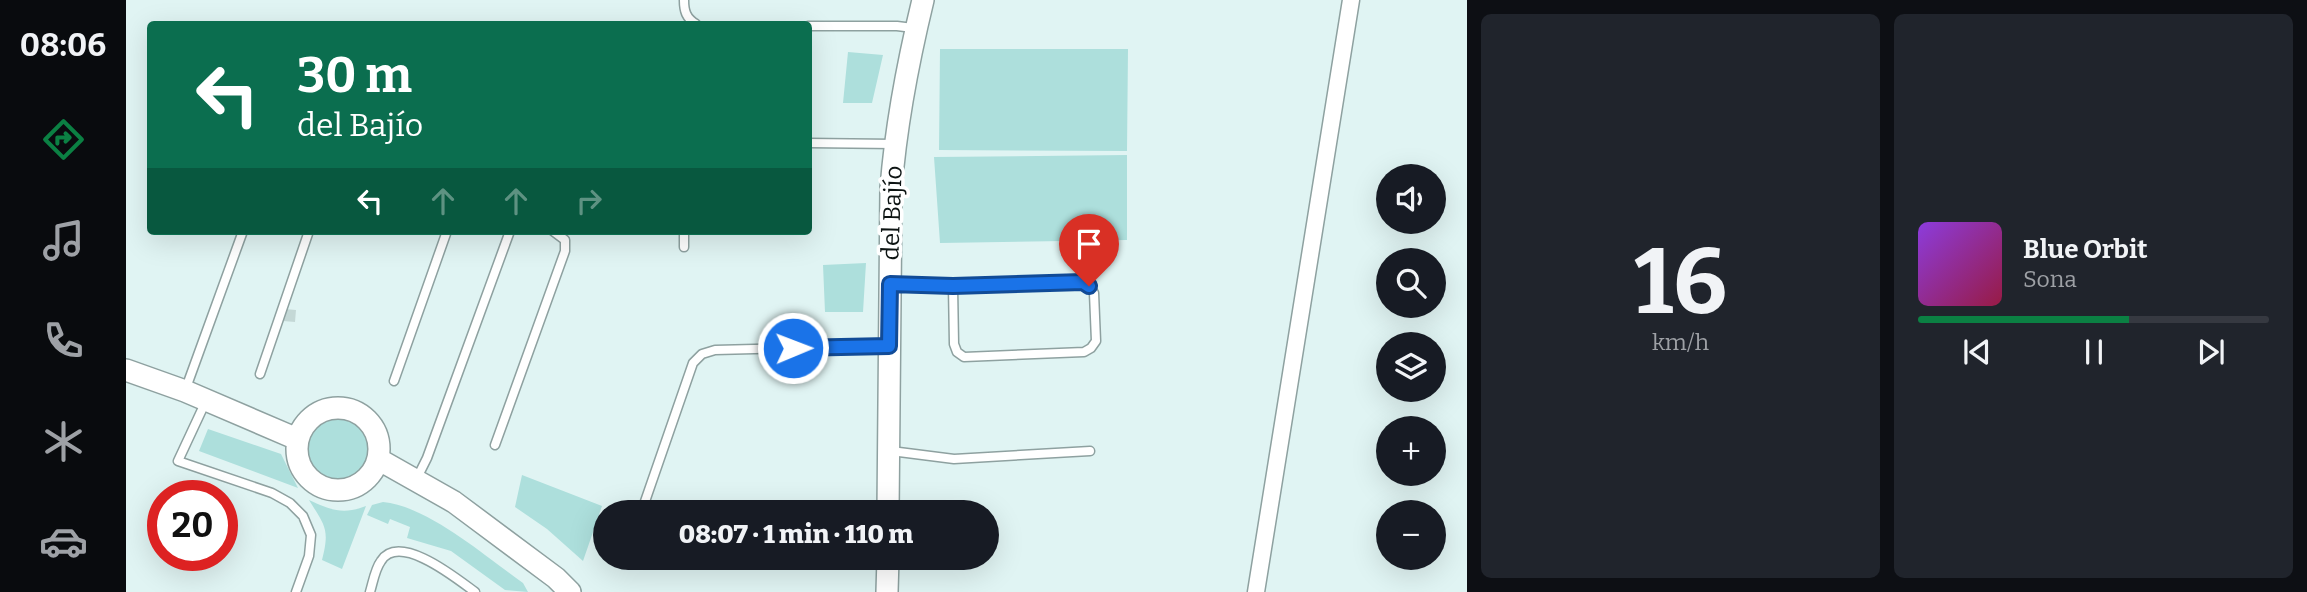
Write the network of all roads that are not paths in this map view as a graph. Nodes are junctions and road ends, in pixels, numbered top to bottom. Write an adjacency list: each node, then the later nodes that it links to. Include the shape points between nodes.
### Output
1 (684, 0): 4 (lane, via 684,12)
2 (923, 0): 6 (street, del Bajío)
3 (1351, 0): 38 (street)
4 (692, 21)
5 (812, 26): 6 (lane)
6 (916, 29): 8 (street, del Bajío)
7 (812, 144): 8 (lane)
8 (894, 144): 16 (street, del Bajío)
9 (242, 235): 22 (lane)
10 (308, 235): 20 (lane)
11 (446, 235): 21 (lane)
12 (509, 235): 29 (lane)
13 (558, 235): 25 (lane, via 565,240 565,251)
14 (684, 235): 15 (lane)
15 (684, 247)
16 (890, 284): 17 (lane); 18 (street, del Bajío)
17 (953, 286): 17 (lane, via 954,344 964,357 1084,352 1096,341 1094,293 1083,282)
18 (889, 346): 26 (street, del Bajío); 30 (lane, via 715,349 702,354 693,363)
19 (126, 370): 22 (street)
20 (260, 374)
21 (394, 381)
22 (185, 391): 23 (street)
23 (206, 400): 24 (street); 34 (lane, via 178,461 272,493 303,516 311,535)
24 (297, 439): 28 (street, via 319,412 354,410 372,425); 28 (street, via 304,473 312,482 334,491 367,479)
25 (495, 445)
26 (888, 450): 27 (lane, via 954,459); 31 (street, del Bajío)
27 (1090, 451)
28 (379, 459): 29 (street)
29 (415, 481): 33 (street, via 453,502)
30 (646, 500)
31 (888, 500)
32 (888, 570): 37 (street)
33 (559, 585)
34 (296, 592)
35 (370, 592): 36 (lane, via 381,561 390,551 402,550 445,570)
36 (475, 592)
37 (887, 592)
38 (1256, 592)

